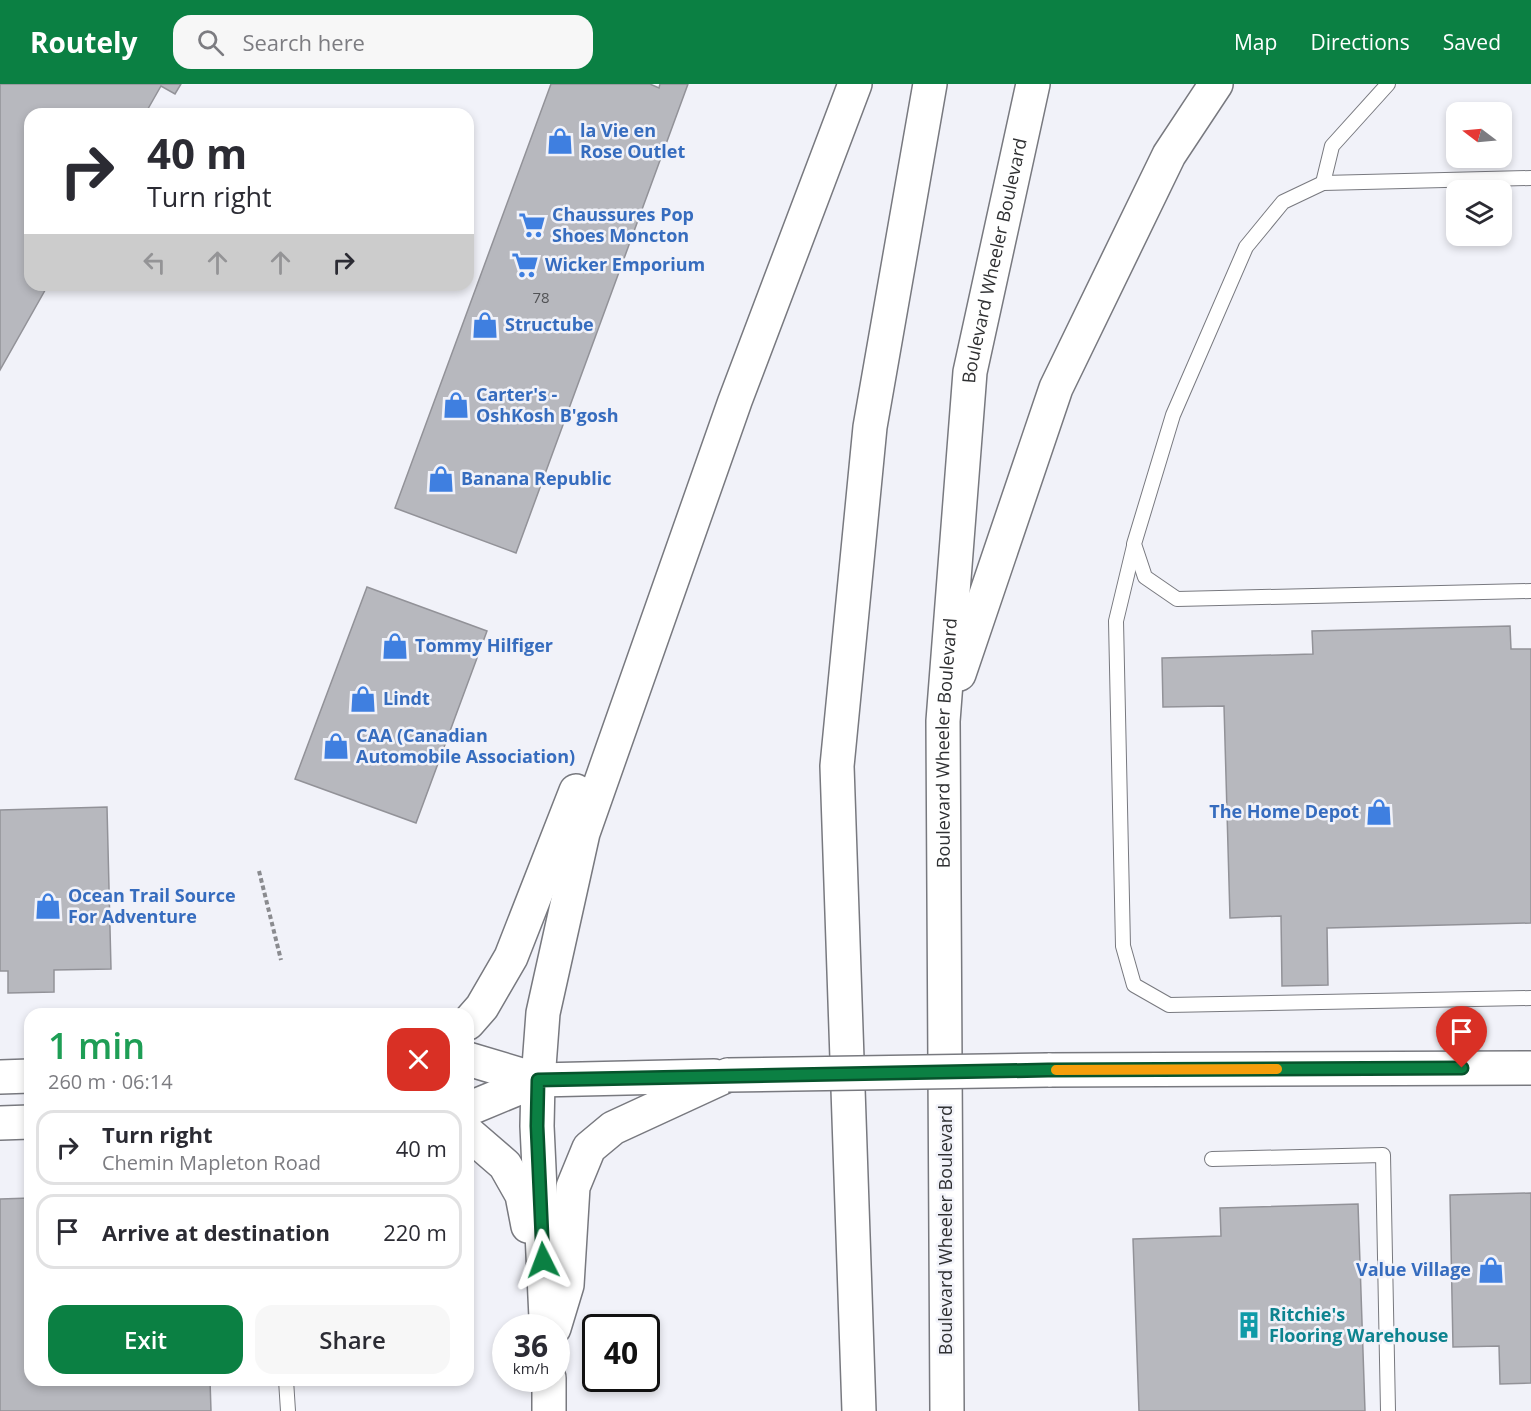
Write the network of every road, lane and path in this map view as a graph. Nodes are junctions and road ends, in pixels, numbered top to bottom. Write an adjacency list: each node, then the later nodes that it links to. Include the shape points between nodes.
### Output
1 (855, 84): 8 (main road)
2 (930, 84): 34 (main road, via 870,427 837,766)
3 (1033, 84): 11 (main road, Boulevard Wheeler Boulevard, via 970,372)
4 (1216, 84): 11 (main road, via 1169,155 1056,388)
5 (1388, 84): 7 (lane, via 1332,146)
6 (1531, 178): 7 (lane)
7 (1323, 183): 9 (lane, via 1283,202 1246,247 1173,414)
8 (735, 401): 15 (main road, via 701,465 512,957); 21 (main road, via 583,833 543,1012)
9 (1134, 544): 10 (lane, via 1145,577 1177,599); 14 (lane, via 1116,621 1123,946 1134,985 1168,1005)
10 (1531, 591)
11 (943, 721): 35 (main road, Boulevard Wheeler Boulevard)
12 (259, 871): 13 (path)
13 (281, 960)
14 (1531, 998)
15 (474, 1016)
16 (474, 1061): 21 (main road)
17 (1531, 1068): 18 (main road, bridge)
18 (728, 1075): 21 (main road); 29 (main road, via 613,1128 589,1149 573,1187 567,1285)
19 (24, 1076): 20 (main road)
20 (0, 1077)
21 (538, 1080): 22 (main road); 28 (main road)
22 (474, 1107)
23 (24, 1122): 24 (main road)
24 (0, 1123)
25 (474, 1138): 27 (main road, via 505,1165 522,1195)
26 (1212, 1159): 36 (lane, via 1383,1155)
27 (543, 1314)
28 (545, 1314)
29 (558, 1314)
30 (286, 1386): 32 (lane)
31 (549, 1392): 33 (main road)
32 (288, 1411)
33 (549, 1411)
34 (859, 1411)
35 (947, 1411)
36 (1388, 1411)

